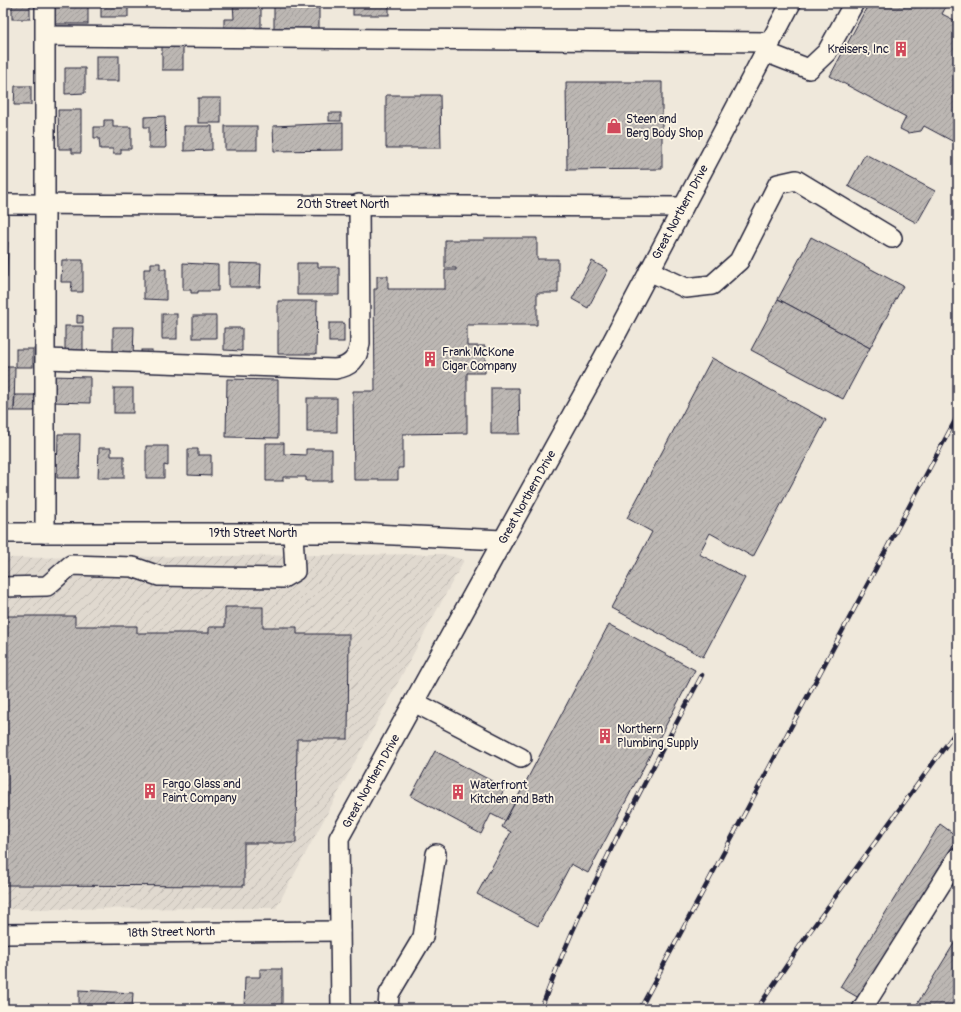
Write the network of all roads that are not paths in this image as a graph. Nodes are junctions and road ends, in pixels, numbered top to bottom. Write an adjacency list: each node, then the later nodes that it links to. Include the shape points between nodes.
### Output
1 (45, 3): 4 (street)
2 (791, 3): 5 (street, Great Northern Drive)
3 (854, 3): 5 (street, via 827,52 808,69)
4 (46, 36): 5 (street); 7 (street)
5 (768, 47): 9 (street, Great Northern Drive)
6 (3, 204): 7 (street, 20th Street North)
7 (46, 204): 8 (street, 20th Street North); 12 (street)
8 (359, 204): 9 (street, 20th Street North); 12 (street, via 360,343 359,352 346,367)
9 (683, 207): 11 (street, Great Northern Drive)
10 (892, 238): 11 (street, via 796,180 778,184 738,261 712,285 686,288)
11 (649, 271): 16 (street, Great Northern Drive)
12 (46, 359): 14 (street)
13 (3, 533): 14 (street, 19th Street North)
14 (45, 533): 15 (street, 19th Street North)
15 (293, 533): 16 (street, 19th Street North); 17 (street, via 295,571 283,578 159,576 134,567 71,564 47,586)
16 (503, 540): 18 (street, Great Northern Drive)
17 (3, 587)
18 (414, 702): 19 (street, via 449,718); 22 (street, Great Northern Drive, via 339,838)
19 (521, 758)
20 (436, 854): 25 (street, via 423,937 389,994)
21 (958, 857): 26 (street)
22 (340, 931): 23 (street, 18th Street North); 24 (street, Great Northern Drive)
23 (3, 934)
24 (341, 1009)
25 (388, 1009)
26 (862, 1009)

